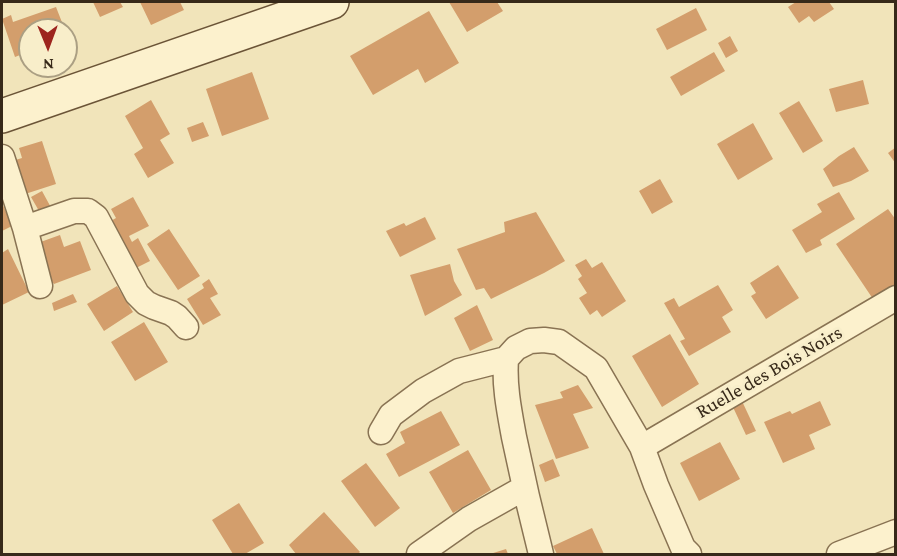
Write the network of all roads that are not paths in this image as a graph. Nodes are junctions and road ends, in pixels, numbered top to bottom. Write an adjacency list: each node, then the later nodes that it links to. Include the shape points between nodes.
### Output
1 (332, 2): 2 (street)
2 (2, 116)
3 (2, 157): 4 (street)
4 (25, 228): 5 (street); 7 (street, via 74,211 88,211 96,217 137,294 146,303 177,317)
5 (40, 286)
6 (896, 298): 10 (street, Ruelle des Bois Noirs)
7 (186, 327)
8 (506, 358): 9 (street, via 459,371 423,391 391,415); 10 (street, via 530,341 559,342 596,368); 11 (street, via 507,396)
9 (381, 432)
10 (642, 447): 15 (street)
11 (524, 488): 13 (street, via 469,519); 14 (street)
12 (893, 539): 16 (street)
13 (420, 555)
14 (541, 555)
15 (689, 555)
16 (839, 555)

